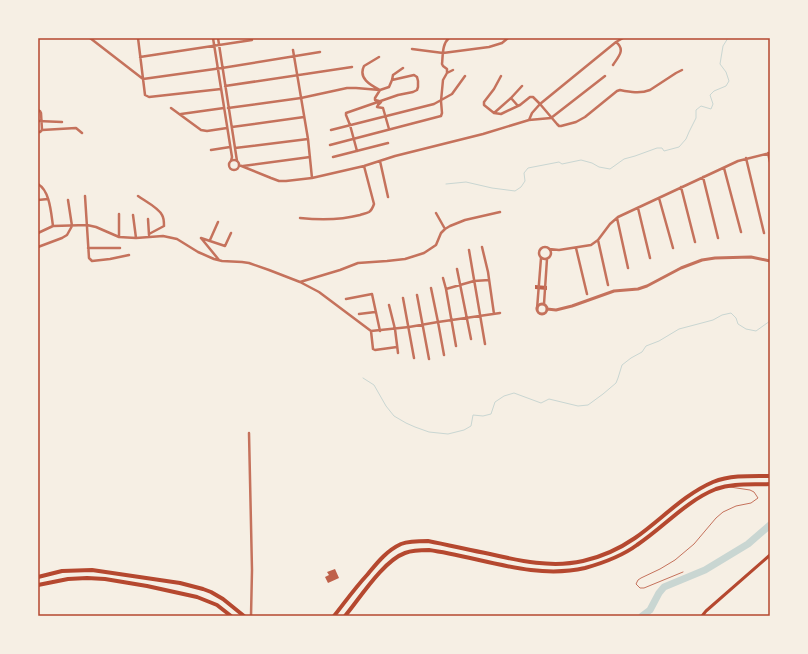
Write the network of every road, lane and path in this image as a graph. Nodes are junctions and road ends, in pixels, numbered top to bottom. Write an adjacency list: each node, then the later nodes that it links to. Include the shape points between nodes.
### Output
1 (90, 38): 31 (street)
2 (138, 38): 17 (street)
3 (213, 38): 11 (street)
4 (218, 38): 10 (street)
5 (449, 38): 15 (street)
6 (508, 38): 15 (street, via 489,47)
7 (623, 38): 9 (street)
8 (252, 40): 10 (street)
9 (616, 42): 19 (street, via 621,51); 41 (street)
10 (219, 45): 11 (street); 22 (street)
11 (214, 46): 17 (street); 21 (street)
12 (293, 50): 16 (street)
13 (412, 50): 15 (street)
14 (320, 52): 16 (street)
15 (443, 53): 26 (street, via 442,65 447,69)
16 (294, 56): 22 (street); 27 (street)
17 (140, 57): 31 (street)
18 (379, 57): 36 (street, via 364,66 362,75 366,81)
19 (613, 65)
20 (352, 67): 27 (street)
21 (218, 68): 22 (street); 31 (street); 35 (street)
22 (222, 68): 33 (street)
23 (403, 68): 32 (street, via 393,75)
24 (453, 70): 26 (street)
25 (682, 70): 51 (street, via 645,92 617,91 576,122 559,126)
26 (446, 73): 40 (street)
27 (297, 75): 33 (street); 37 (street)
28 (464, 76): 40 (street, via 452,94)
29 (501, 76): 47 (street, via 484,102 484,105)
30 (605, 76): 51 (street)
31 (143, 79): 35 (street, via 147,97)
32 (392, 80): 36 (street, via 389,87); 39 (street, via 414,75 417,77 418,87 413,92)
33 (225, 86): 45 (street)
34 (522, 86): 38 (street)
35 (221, 89): 44 (street)
36 (380, 90): 37 (street, via 347,88); 39 (street, via 374,100)
37 (302, 98): 45 (street); 50 (street)
38 (512, 98): 42 (street); 47 (street)
39 (382, 101): 49 (street, via 378,107 383,108); 56 (street, via 347,112)
40 (441, 101): 49 (street); 59 (street, via 440,116)
41 (540, 104): 42 (street, via 530,97); 51 (street); 52 (street)
42 (518, 106): 47 (street, via 501,114)
43 (171, 108): 48 (street)
44 (224, 108): 48 (street); 57 (street)
45 (228, 108): 58 (street)
46 (38, 110): 54 (street)
47 (494, 113)
48 (180, 114): 57 (street, via 201,130)
49 (385, 116): 56 (street); 59 (street)
50 (304, 117): 58 (street); 64 (street)
51 (551, 118): 52 (street)
52 (529, 120): 78 (street)
53 (38, 122): 54 (street)
54 (42, 122): 55 (street); 60 (street)
55 (62, 122)
56 (350, 125): 61 (street); 65 (street)
57 (227, 128): 68 (street)
58 (232, 128): 69 (street)
59 (389, 129): 65 (street)
60 (42, 130): 62 (street); 63 (street, via 76,128)
61 (330, 130)
62 (38, 132)
63 (82, 132)
64 (308, 139): 69 (street); 73 (street)
65 (354, 139): 67 (street); 71 (street)
66 (388, 142): 71 (street)
67 (330, 145)
68 (230, 148): 70 (street); 76 (street)
69 (235, 148): 77 (street)
70 (212, 150)
71 (357, 151): 74 (street)
72 (769, 153): 75 (street); 79 (street)
73 (310, 157): 80 (street); 84 (street)
74 (333, 158)
75 (746, 158): 82 (street); 110 (street)
76 (231, 161): 77 (street); 80 (street, via 231,169)
77 (237, 161): 80 (street)
78 (380, 161): 81 (street); 89 (street)
79 (770, 162)
80 (240, 166): 84 (street, via 279,181)
81 (364, 166): 84 (street); 99 (street, via 374,204 369,212 341,219)
82 (724, 168): 83 (street); 107 (street)
83 (703, 177): 86 (street); 114 (street)
84 (312, 178)
85 (38, 184): 91 (street)
86 (681, 187): 90 (street); 117 (street)
87 (85, 196): 103 (street)
88 (138, 196): 111 (street, via 163,216 164,226)
89 (388, 197)
90 (659, 198): 94 (street); 123 (street)
91 (48, 199): 92 (street); 104 (street)
92 (38, 200)
93 (68, 200): 105 (street)
94 (638, 208): 100 (street); 130 (street)
95 (500, 212): 106 (street, via 465,220)
96 (436, 213): 106 (street)
97 (119, 214): 112 (street)
98 (133, 214): 113 (street)
99 (300, 218)
100 (617, 218): 116 (street); 134 (street)
101 (148, 219): 111 (street)
102 (218, 222): 115 (street)
103 (87, 225): 105 (street); 112 (street); 120 (street)
104 (53, 226): 105 (street); 108 (street)
105 (72, 226): 118 (street, via 67,236)
106 (445, 229): 139 (street, via 436,245 424,253 405,259 358,263)
107 (741, 232)
108 (38, 233)
109 (231, 233): 115 (street, via 225,246)
110 (764, 233)
111 (149, 235): 113 (street); 132 (street, via 177,239 203,254)
112 (119, 237): 113 (street)
113 (136, 238)
114 (718, 238)
115 (210, 240): 132 (street, via 201,238)
116 (598, 240): 122 (street, via 591,245); 141 (street)
117 (695, 242)
118 (38, 247)
119 (482, 247): 137 (street)
120 (88, 248): 121 (street); 127 (street, via 92,261)
121 (120, 248)
122 (576, 248): 126 (street); 146 (street)
123 (672, 248)
124 (548, 249): 126 (street); 128 (street, via 551,252); 129 (street, via 545,247 540,250)
125 (469, 250): 138 (street)
126 (558, 250): 128 (street)
127 (129, 255)
128 (550, 256): 131 (street)
129 (541, 258): 131 (street); 144 (street)
130 (650, 258)
131 (547, 259): 145 (street)
132 (220, 260): 139 (street, via 249,263)
133 (770, 261): 153 (street, via 751,257 702,260 638,289 614,291 572,306 556,310)
134 (628, 268)
135 (457, 269): 140 (street)
136 (443, 278): 143 (street)
137 (489, 280): 138 (street); 157 (street)
138 (474, 281): 140 (street); 158 (street)
139 (300, 282): 165 (street, via 319,292)
140 (460, 284): 143 (street); 159 (street)
141 (608, 285)
142 (431, 288): 161 (street)
143 (446, 288): 160 (street)
144 (538, 292): 145 (street); 152 (street)
145 (544, 292): 150 (street)
146 (587, 294)
147 (417, 296): 162 (street)
148 (404, 298): 163 (street)
149 (346, 299): 154 (street, via 372,294)
150 (544, 304): 152 (street, via 539,305); 153 (street)
151 (389, 305): 164 (street)
152 (537, 309): 153 (street, via 542,314)
153 (547, 309)
154 (375, 312): 156 (street); 166 (street)
155 (500, 313): 157 (street)
156 (359, 314)
157 (494, 314): 158 (street)
158 (480, 316): 159 (street); 168 (street)
159 (467, 318): 160 (street); 167 (street)
160 (452, 320): 161 (street); 169 (street)
161 (438, 322): 162 (street); 172 (street)
162 (423, 324): 163 (street); 174 (street)
163 (409, 327): 164 (street); 173 (street)
164 (395, 329): 166 (street); 170 (street)
165 (371, 331): 166 (street); 170 (street, via 374,350)
166 (380, 331)
167 (471, 339)
168 (485, 344)
169 (456, 346)
170 (397, 347): 171 (street)
171 (398, 353)
172 (444, 355)
173 (414, 358)
174 (429, 359)
175 (250, 433): 187 (street)
176 (770, 476): 188 (highway, via 738,476 713,482 685,498 635,538 609,553 583,561 533,563 428,541 405,543 382,558)
177 (770, 484): 178 (highway)
178 (726, 486): 180 (lane, via 750,490 758,498 751,503 723,512 694,544 674,560 638,580 636,584 644,588); 189 (highway, via 700,497 631,549 611,560 584,568 533,570 429,550 405,553 387,565)
179 (770, 556): 190 (main road)
180 (682, 572)
181 (38, 577): 182 (highway, via 62,571 92,570)
182 (180, 583): 184 (highway); 186 (highway, via 211,592)
183 (38, 585): 184 (highway, via 68,578 97,578)
184 (176, 592): 185 (highway, via 217,605)
185 (232, 616)
186 (244, 616)
187 (251, 616)
188 (334, 616)
189 (345, 616)
190 (702, 616)

